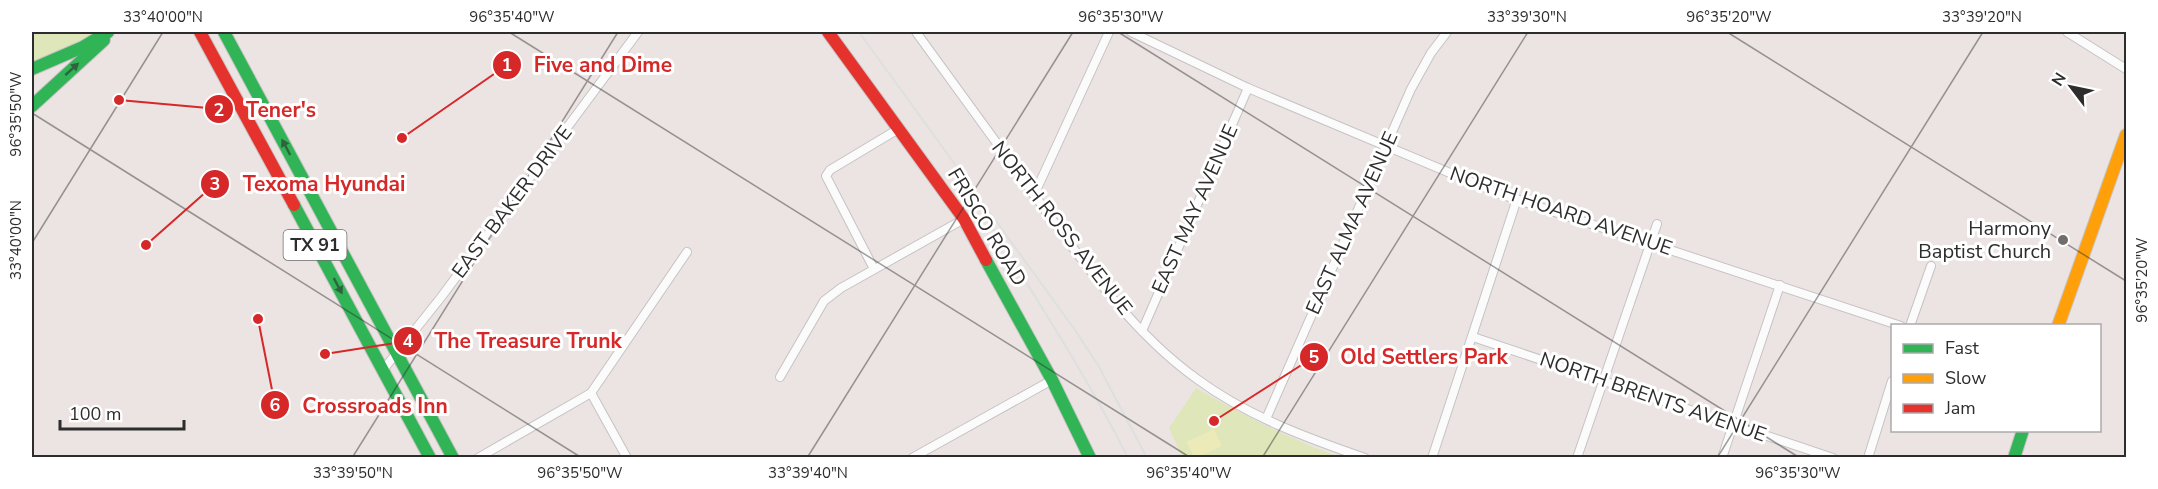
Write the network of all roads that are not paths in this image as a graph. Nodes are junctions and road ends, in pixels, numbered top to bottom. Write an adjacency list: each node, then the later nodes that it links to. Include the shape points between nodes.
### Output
1 (108, 32): 12 (main road)
2 (112, 32): 15 (main road, one-way to 2)
3 (200, 32): 34 (main road, TX 91, one-way to 34)
4 (224, 32): 33 (main road, TX 91, one-way to 4)
5 (638, 32): 33 (street, EAST BAKER DRIVE)
6 (828, 32): 16 (main road, FRISCO ROAD)
7 (916, 32): 19 (street, NORTH ROSS AVENUE)
8 (1109, 32): 19 (street)
9 (1131, 32): 14 (street, NORTH HOARD AVENUE)
10 (1447, 32): 18 (street, EAST ALMA AVENUE, via 1411,89)
11 (2067, 32): 13 (street)
12 (32, 69)
13 (2127, 69)
14 (1248, 88): 18 (street, NORTH HOARD AVENUE); 31 (street, EAST MAY AVENUE)
15 (32, 106)
16 (900, 128): 21 (main road, FRISCO ROAD); 26 (street, via 826,176)
17 (2127, 135): 30 (main road)
18 (1386, 146): 20 (street, NORTH HOARD AVENUE); 40 (street, EAST ALMA AVENUE)
19 (1034, 195): 31 (street, NORTH ROSS AVENUE, via 1061,234)
20 (1516, 199): 23 (street, NORTH HOARD AVENUE); 32 (street)
21 (964, 219): 26 (street); 36 (main road, FRISCO ROAD)
22 (1658, 224): 23 (street)
23 (1650, 242): 27 (street, NORTH HOARD AVENUE); 37 (street)
24 (687, 252): 39 (street)
25 (1931, 266): 29 (street)
26 (874, 269): 35 (street, via 824,301)
27 (1780, 285): 28 (street, NORTH HOARD AVENUE); 41 (street)
28 (1895, 324)
29 (1911, 324)
30 (2059, 324)
31 (1142, 331): 40 (street, NORTH ROSS AVENUE, via 1197,379)
32 (1473, 337): 37 (street, NORTH BRENTS AVENUE); 50 (street)
33 (397, 353): 34 (street, EAST BAKER DRIVE); 44 (main road, TX 91)
34 (382, 370): 43 (main road, TX 91)
35 (780, 377)
36 (1052, 380): 47 (street); 48 (main road, FRISCO ROAD)
37 (1602, 381): 41 (street, NORTH BRENTS AVENUE); 51 (street)
38 (1891, 387): 54 (street)
39 (591, 393): 45 (street); 46 (street)
40 (1266, 419): 49 (street, NORTH ROSS AVENUE)
41 (1733, 425): 52 (street); 53 (street, NORTH BRENTS AVENUE)
42 (2022, 432): 55 (main road)
43 (430, 458)
44 (453, 458)
45 (478, 458)
46 (627, 458)
47 (912, 458)
48 (1090, 458)
49 (1365, 458)
50 (1432, 458)
51 (1577, 458)
52 (1722, 458)
53 (1833, 458)
54 (1868, 458)
55 (2014, 458)

